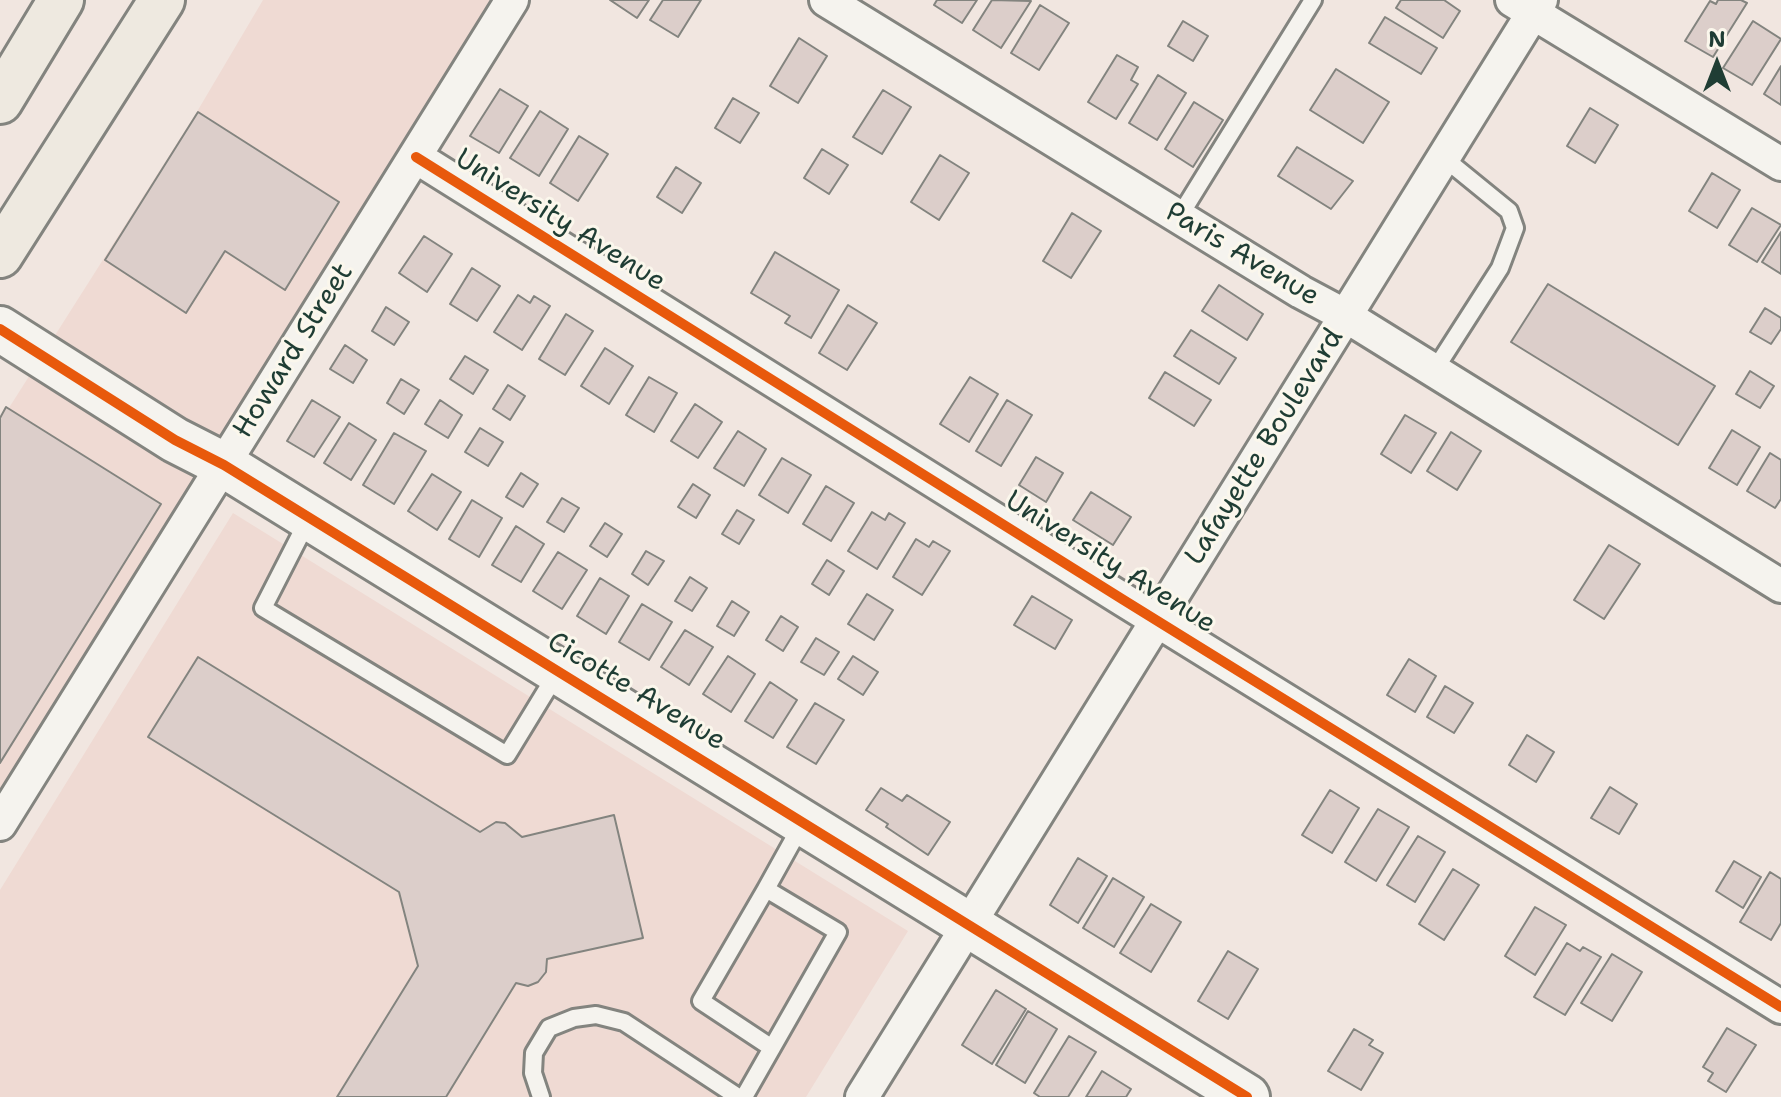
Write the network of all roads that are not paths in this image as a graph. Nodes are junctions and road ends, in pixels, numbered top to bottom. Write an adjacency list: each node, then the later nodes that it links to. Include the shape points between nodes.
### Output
1 (61, 0): 7 (highway)
2 (162, 0): 12 (highway)
3 (512, 0): 8 (street, Howard Street)
4 (826, 0): 11 (street, Paris Avenue)
5 (1313, 0): 11 (lane)
6 (1529, 4): 9 (street, Lafayette Boulevard); 10 (street)
7 (0, 101)
8 (416, 157): 16 (street, Howard Street); 19 (street, University Avenue)
9 (1444, 158): 13 (street, Lafayette Boulevard); 15 (lane, via 1509,211 1515,228 1500,268)
10 (1781, 164)
11 (1179, 217): 13 (street, Paris Avenue)
12 (0, 255)
13 (1346, 316): 15 (street, Paris Avenue); 19 (street, Lafayette Boulevard)
14 (0, 329): 16 (street, Cicotte Avenue, via 175,440)
15 (1434, 371): 18 (street, Paris Avenue)
16 (224, 465): 17 (street, Cicotte Avenue); 22 (street, Howard Street)
17 (308, 519): 20 (street, Cicotte Avenue); 20 (lane, via 263,608 507,755)
18 (1781, 586)
19 (1157, 621): 24 (street, Lafayette Boulevard); 25 (street, University Avenue)
20 (558, 672): 21 (street, Cicotte Avenue)
21 (803, 822): 23 (lane); 24 (street, Cicotte Avenue)
22 (0, 824)
23 (766, 889): 26 (lane, via 701,1001); 26 (lane, via 838,932)
24 (970, 924): 29 (street, Lafayette Boulevard); 30 (street, Cicotte Avenue)
25 (1781, 1007)
26 (772, 1048): 28 (lane)
27 (541, 1097): 28 (lane, via 533,1073 534,1053 549,1028 596,1015 624,1022)
28 (741, 1097)
29 (862, 1097)
30 (1247, 1097)

